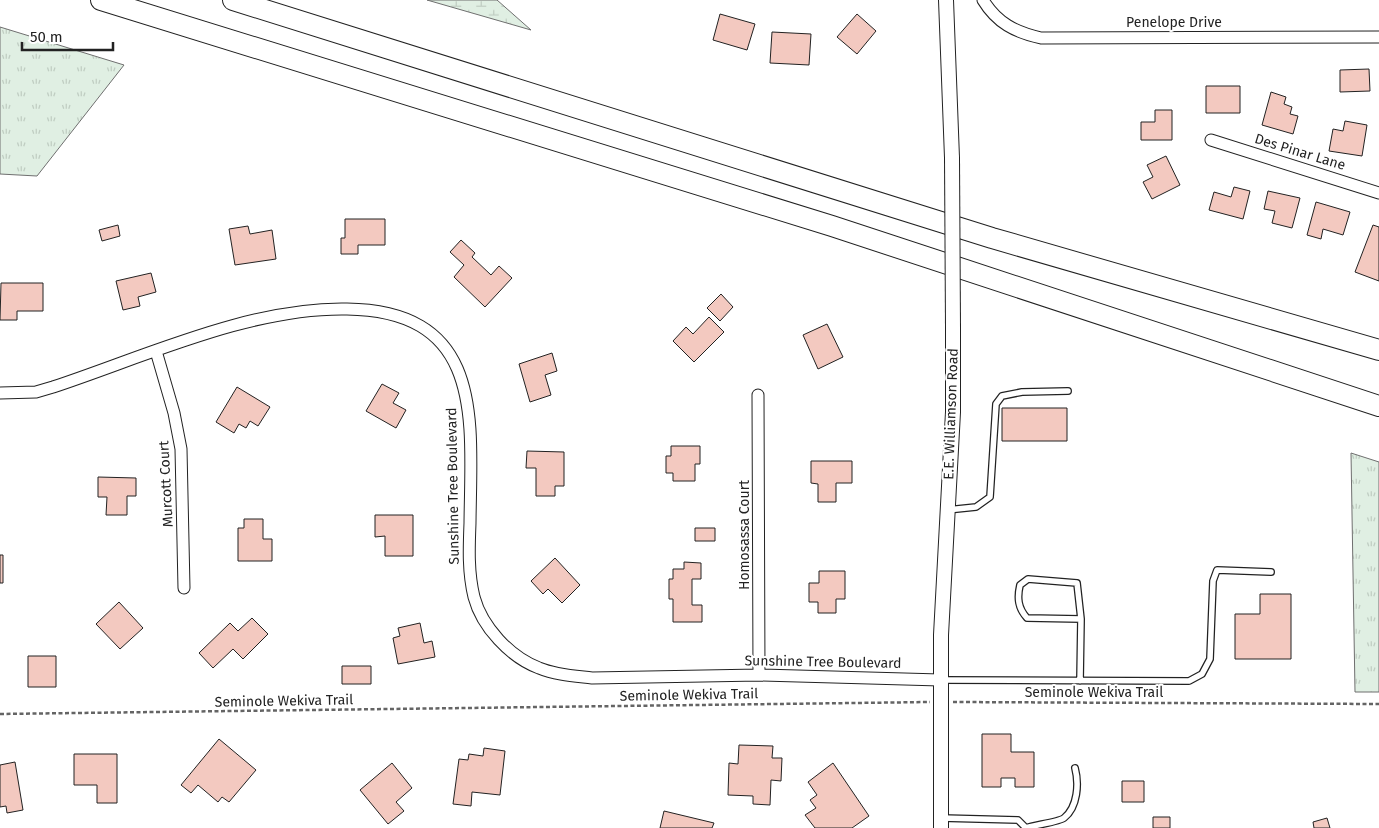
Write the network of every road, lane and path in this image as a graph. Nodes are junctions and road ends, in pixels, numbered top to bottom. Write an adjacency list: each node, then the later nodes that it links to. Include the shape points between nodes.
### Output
1 (101, 0): 13 (highway, via 832,226)
2 (233, 0): 8 (highway, via 992,238)
3 (946, 0): 14 (street, E.E. Williamson Road, bridge, via 952,158 953,327 953,412)
4 (983, 0): 5 (street, Penelope Drive, via 1005,26 1041,38)
5 (1379, 37)
6 (1211, 140): 7 (street, Des Pinar Lane)
7 (1379, 191)
8 (1379, 350)
9 (156, 351): 11 (street, Sunshine Tree Boulevard, via 53,388); 16 (street, Murcott Court, via 182,449); 18 (street, Sunshine Tree Boulevard, via 220,329 284,315 346,309 388,312 421,325 443,345 458,370 469,406 469,570 475,599 491,630 512,653 539,668 592,678)
10 (1068, 390): 14 (lane, via 1002,396 996,404 990,497 976,507)
11 (0, 393)
12 (758, 395): 18 (street, Homosassa Court)
13 (1379, 406)
14 (947, 510): 19 (street, E.E. Williamson Road)
15 (1271, 572): 20 (lane, via 1217,570 1213,580 1210,659 1202,674 1189,681)
16 (184, 588)
17 (1080, 620): 17 (lane, via 1080,588 1077,582 1028,579 1020,585 1020,610 1027,618); 20 (lane)
18 (759, 675): 19 (street, Sunshine Tree Boulevard)
19 (940, 680): 20 (lane); 21 (street, E.E. Williamson Road)
20 (1080, 680)
21 (940, 702): 22 (path, Seminole Wekiva Trail); 23 (path, Seminole Wekiva Trail); 25 (street, E.E. Williamson Road)
22 (1379, 704)
23 (0, 714)
24 (1075, 768): 26 (lane, via 1079,783 1072,808 1063,819)
25 (941, 823): 26 (lane, via 1018,820)
26 (1026, 828)

